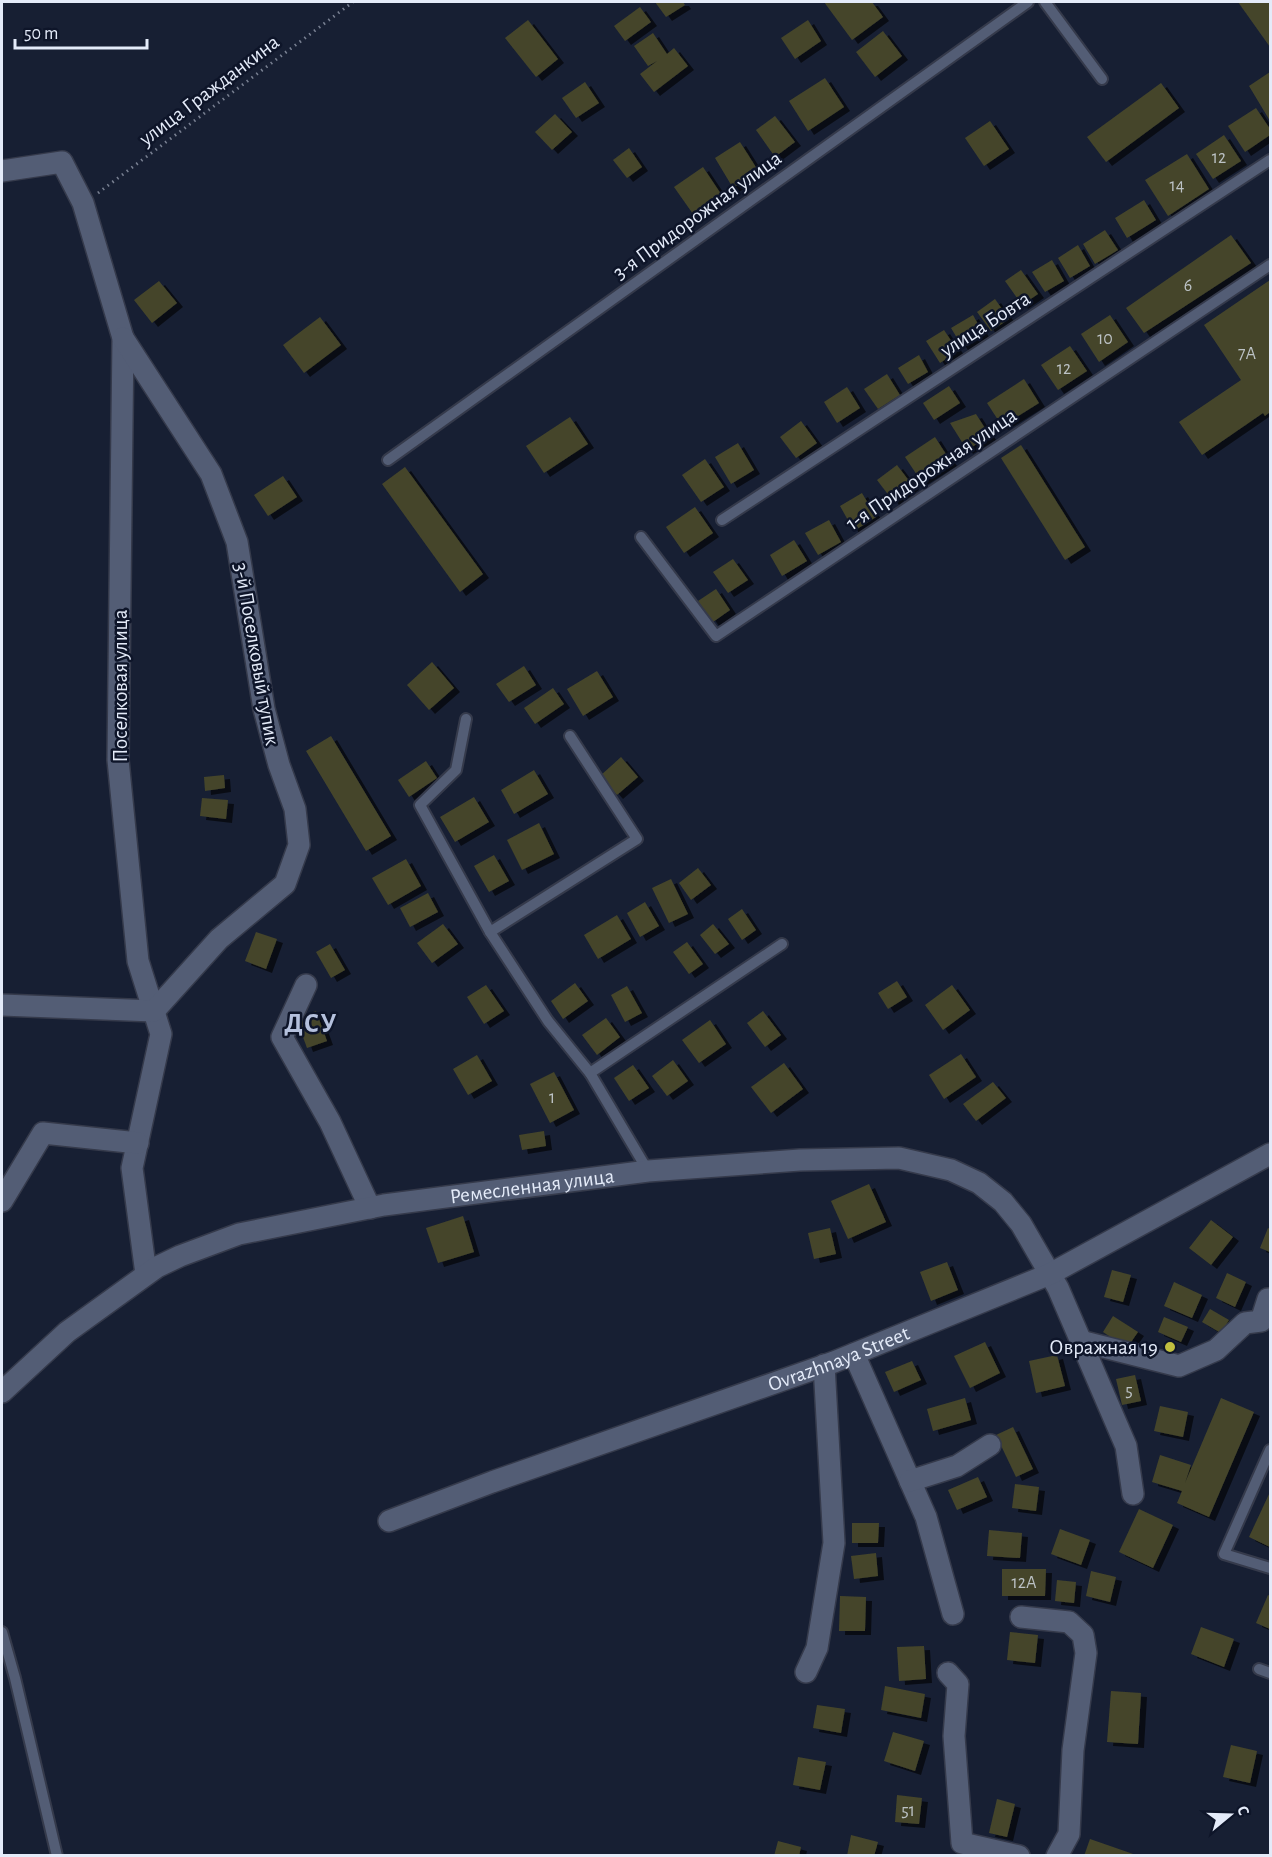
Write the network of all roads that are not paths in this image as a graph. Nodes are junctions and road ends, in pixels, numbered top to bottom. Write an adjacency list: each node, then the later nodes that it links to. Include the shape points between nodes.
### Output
1 (1028, 2): 8 (lane, 3-я Придорожная улица)
2 (1045, 2): 3 (lane)
3 (1102, 79)
4 (1270, 160): 9 (lane, улица Бовта)
5 (2, 171): 7 (street, Поселковая улица, via 62,162 83,203)
6 (1270, 265): 10 (lane, 1-я Придорожная улица, via 716,636)
7 (123, 338): 17 (street, Поселковая улица, via 118,760 138,961); 17 (street, 3-й Поселковый тупик, via 211,474 237,542 264,709 295,809 299,845 285,884 219,939)
8 (388, 460)
9 (722, 520)
10 (641, 537)
11 (466, 719): 13 (lane, via 456,770 420,805)
12 (570, 736): 13 (lane, via 637,839)
13 (490, 932): 18 (lane, via 548,1021)
14 (782, 944): 18 (lane)
15 (306, 985): 23 (street, via 282,1037 330,1122)
16 (2, 1005): 17 (street)
17 (154, 1011): 19 (street, Поселковая улица, via 161,1034)
18 (590, 1073): 21 (lane)
19 (138, 1143): 22 (street, via 43,1132); 24 (street, Поселковая улица, via 132,1168)
20 (1270, 1154): 25 (street, Ovrazhnaya Street)
21 (648, 1171): 23 (street, Ремесленная улица); 25 (street, Ремесленная улица, via 800,1160 899,1158 924,1162 979,1183 1003,1202 1021,1224)
22 (2, 1202)
23 (370, 1208): 24 (street, Ремесленная улица, via 239,1234 180,1256)
24 (146, 1274): 30 (street, Ремесленная улица, via 67,1332)
25 (1054, 1281): 27 (street, Ремесленная улица); 28 (street, Ovrazhnaya Street)
26 (1270, 1299): 27 (street, via 1261,1321 1245,1323 1216,1350 1179,1366)
27 (1080, 1341): 34 (street, Ремесленная улица, via 1126,1446)
28 (854, 1354): 29 (street, Ovrazhnaya Street); 33 (street)
29 (824, 1365): 35 (street, Ovrazhnaya Street); 41 (street, via 834,1543 817,1648)
30 (2, 1392)
31 (990, 1445): 33 (street, via 957,1466)
32 (1270, 1450): 36 (lane, via 1224,1554)
33 (910, 1481): 37 (street, via 926,1517)
34 (1133, 1494)
35 (389, 1521)
36 (1270, 1568)
37 (953, 1614)
38 (1021, 1617): 46 (street, via 1070,1622 1083,1635 1086,1653 1073,1750 1069,1834)
39 (2, 1632): 44 (lane)
40 (1259, 1669): 43 (lane)
41 (806, 1672)
42 (948, 1673): 45 (street, via 958,1684 954,1736 962,1843)
43 (1270, 1673)
44 (57, 1856)
45 (1019, 1856)
46 (1057, 1856)

